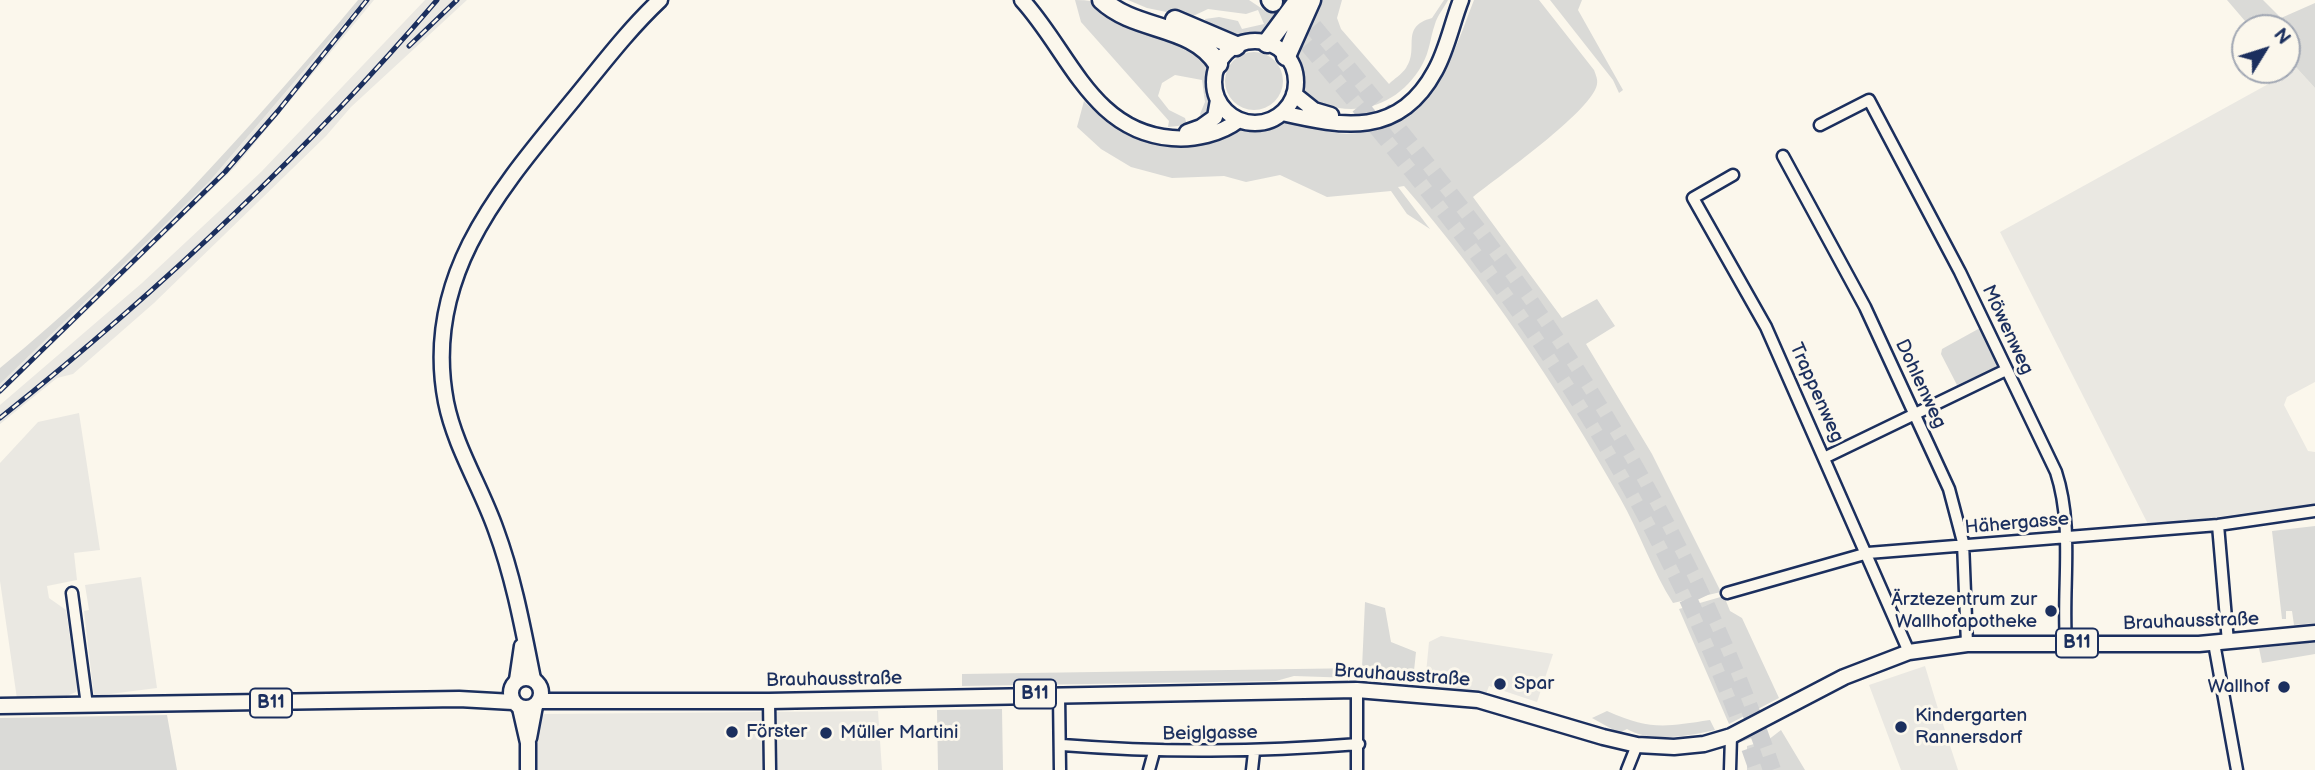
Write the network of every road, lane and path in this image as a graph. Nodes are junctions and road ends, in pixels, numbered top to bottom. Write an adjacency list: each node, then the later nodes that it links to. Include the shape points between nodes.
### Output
1 (660, 0): 31 (main road, via 627,34 500,192 465,251 445,316 442,359 446,401 508,562)
2 (1022, 0): 18 (main road, via 1107,112 1135,130)
3 (1102, 0): 12 (highway, via 1135,21 1190,38 1210,51)
4 (1118, 0): 10 (highway, via 1138,12 1171,19)
5 (1299, 0): 9 (highway)
6 (1311, 0): 11 (highway)
7 (1461, 0): 8 (main road)
8 (1446, 40): 13 (main road, via 1415,86 1374,113 1329,115); 15 (main road, via 1426,85 1389,116 1349,126)
9 (1267, 43): 10 (main road); 11 (main road)
10 (1236, 46): 12 (main road)
11 (1286, 56): 13 (main road, via 1295,75)
12 (1218, 64): 14 (main road, via 1214,83)
13 (1294, 94): 15 (main road)
14 (1218, 100): 16 (main road); 18 (main road, via 1215,117 1201,127)
15 (1282, 113): 16 (main road, via 1262,123)
16 (1239, 120): 18 (main road, via 1202,137)
17 (1820, 125): 21 (street, Möwenweg, via 1868,100 1960,272)
18 (1165, 138)
19 (1783, 156): 22 (street, Dohlenweg, via 1865,306)
20 (1733, 175): 23 (street, Trappenweg, via 1693,198 1766,327)
21 (2006, 370): 22 (street); 26 (street, Möwenweg, via 2056,472 2063,492)
22 (1914, 412): 23 (street); 27 (street, Dohlenweg, via 1950,489)
23 (1826, 457): 28 (street, Trappenweg)
24 (2315, 511): 25 (street, Hähergasse)
25 (2218, 525): 26 (street, Hähergasse); 34 (street)
26 (2066, 537): 27 (street, Hähergasse); 33 (street, Möwenweg)
27 (1963, 546): 28 (street, Hähergasse); 35 (street, Dohlenweg)
28 (1868, 553): 30 (street, Hähergasse); 36 (street, Trappenweg)
29 (72, 593): 43 (street)
30 (1727, 593)
31 (523, 630): 37 (main road); 40 (main road)
32 (2315, 633): 34 (main road, Brauhausstraße / B11)
33 (2066, 643): 34 (main road, Brauhausstraße / B11); 35 (main road, Brauhausstraße / B11)
34 (2221, 643): 59 (street)
35 (1967, 644): 36 (main road, Brauhausstraße / B11)
36 (1909, 652): 45 (main road, Brauhausstraße / B11, via 1844,677)
37 (514, 683): 40 (main road); 40 (main road, B11); 41 (main road, Brauhausstraße / B11)
38 (1357, 690): 39 (main road, Brauhausstraße / B11); 46 (street); 48 (main road, Brauhausstraße / B11, via 1478,700)
39 (1059, 694): 42 (main road, Brauhausstraße / B11); 47 (street)
40 (530, 697): 41 (main road, Brauhausstraße / B11); 42 (main road, Brauhausstraße / B11); 51 (main road)
41 (459, 699): 43 (main road, Brauhausstraße / B11)
42 (769, 701): 52 (street)
43 (87, 705): 44 (main road, B11)
44 (0, 706)
45 (1731, 736): 48 (main road, Brauhausstraße / B11, via 1688,746); 58 (street)
46 (1359, 744): 50 (street, Beiglgasse); 56 (street)
47 (1062, 745): 49 (street, Beiglgasse); 53 (street)
48 (1637, 745): 57 (street)
49 (1154, 752): 50 (street, Beiglgasse); 54 (street)
50 (1254, 752): 55 (street)
51 (528, 770)
52 (770, 770)
53 (1060, 770)
54 (1149, 770)
55 (1252, 770)
56 (1357, 770)
57 (1627, 770)
58 (1730, 770)
59 (2237, 770)

